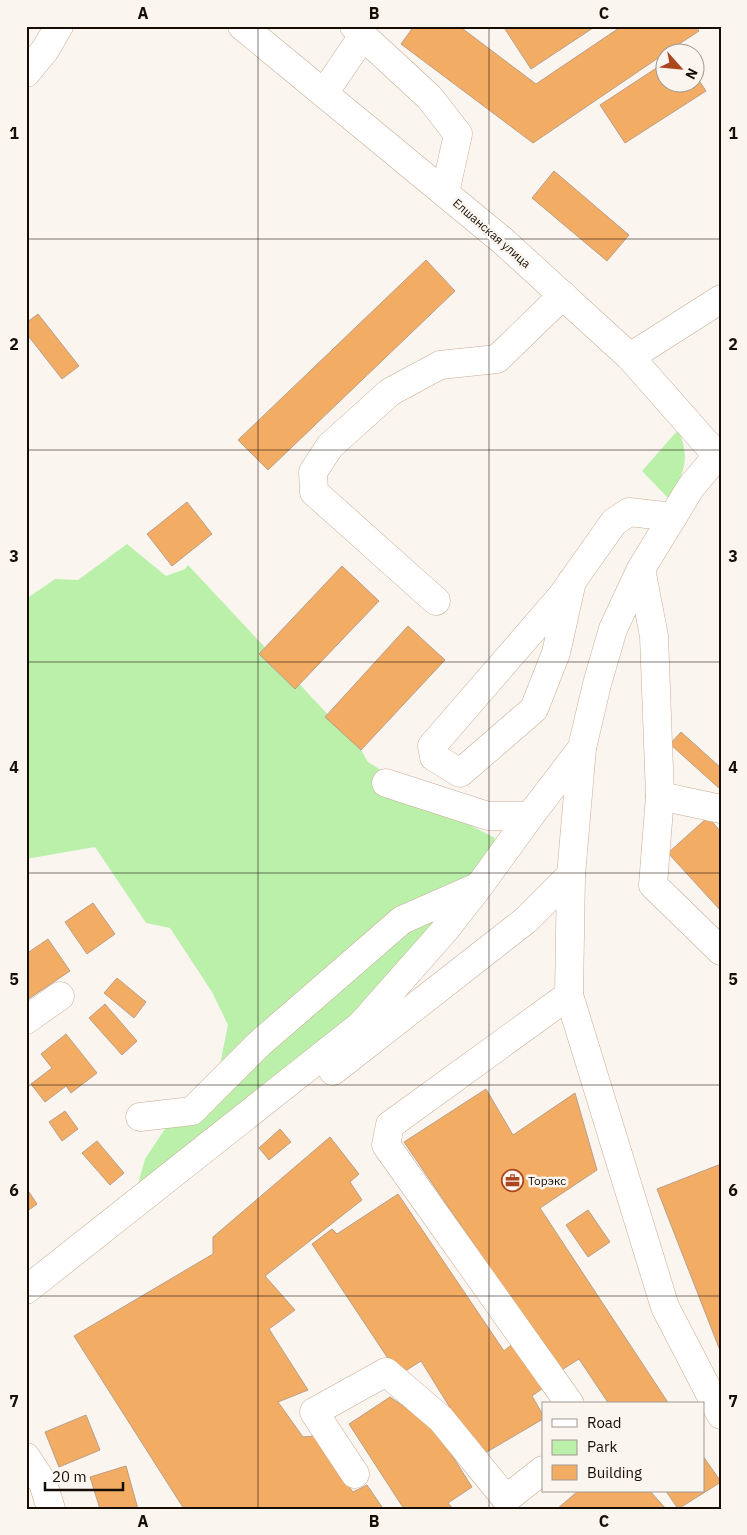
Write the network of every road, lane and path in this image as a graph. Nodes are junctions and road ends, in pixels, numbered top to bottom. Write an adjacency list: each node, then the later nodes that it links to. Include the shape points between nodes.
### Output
1 (59, 26): 4 (street)
2 (242, 26): 5 (street, Елшанская улица)
3 (359, 31): 5 (street); 6 (street, via 429,97 458,134)
4 (26, 73)
5 (324, 93): 6 (street, Елшанская улица)
6 (445, 193): 7 (street, Елшанская улица)
7 (563, 296): 9 (street, Елшанская улица); 14 (street, via 497,359 440,365 390,392 330,446 313,472 314,492)
8 (721, 299): 9 (street)
9 (630, 357): 10 (street, Елшанская улица)
10 (719, 458): 11 (street, via 691,487)
11 (673, 517): 12 (street); 13 (street, via 629,512 614,522)
12 (641, 569): 15 (street, via 613,629); 18 (street, via 654,636)
13 (572, 582): 16 (street, via 556,653 534,709); 16 (street, via 432,746 434,757)
14 (436, 601)
15 (582, 748): 21 (street); 22 (street)
16 (460, 773): 19 (street)
17 (386, 783): 19 (street)
18 (660, 796): 20 (street); 24 (street, via 653,886)
19 (466, 809): 21 (street, via 488,816)
20 (721, 809)
21 (530, 816): 23 (street)
22 (571, 875): 25 (street); 28 (street, via 526,920)
23 (480, 885): 29 (street, via 402,920 259,1044 192,1111); 30 (street, via 361,1025)
24 (721, 951)
25 (569, 995): 31 (street, via 390,1125 386,1145); 32 (street, via 664,1307)
26 (60, 996): 27 (street)
27 (26, 1020)
28 (298, 1098)
29 (140, 1117)
30 (26, 1290)
31 (569, 1402)
32 (721, 1415)
33 (26, 1457): 36 (street, via 43,1483)
34 (542, 1471): 35 (street, via 506,1499 441,1419 386,1372 314,1412)
35 (355, 1474)
36 (51, 1509)

